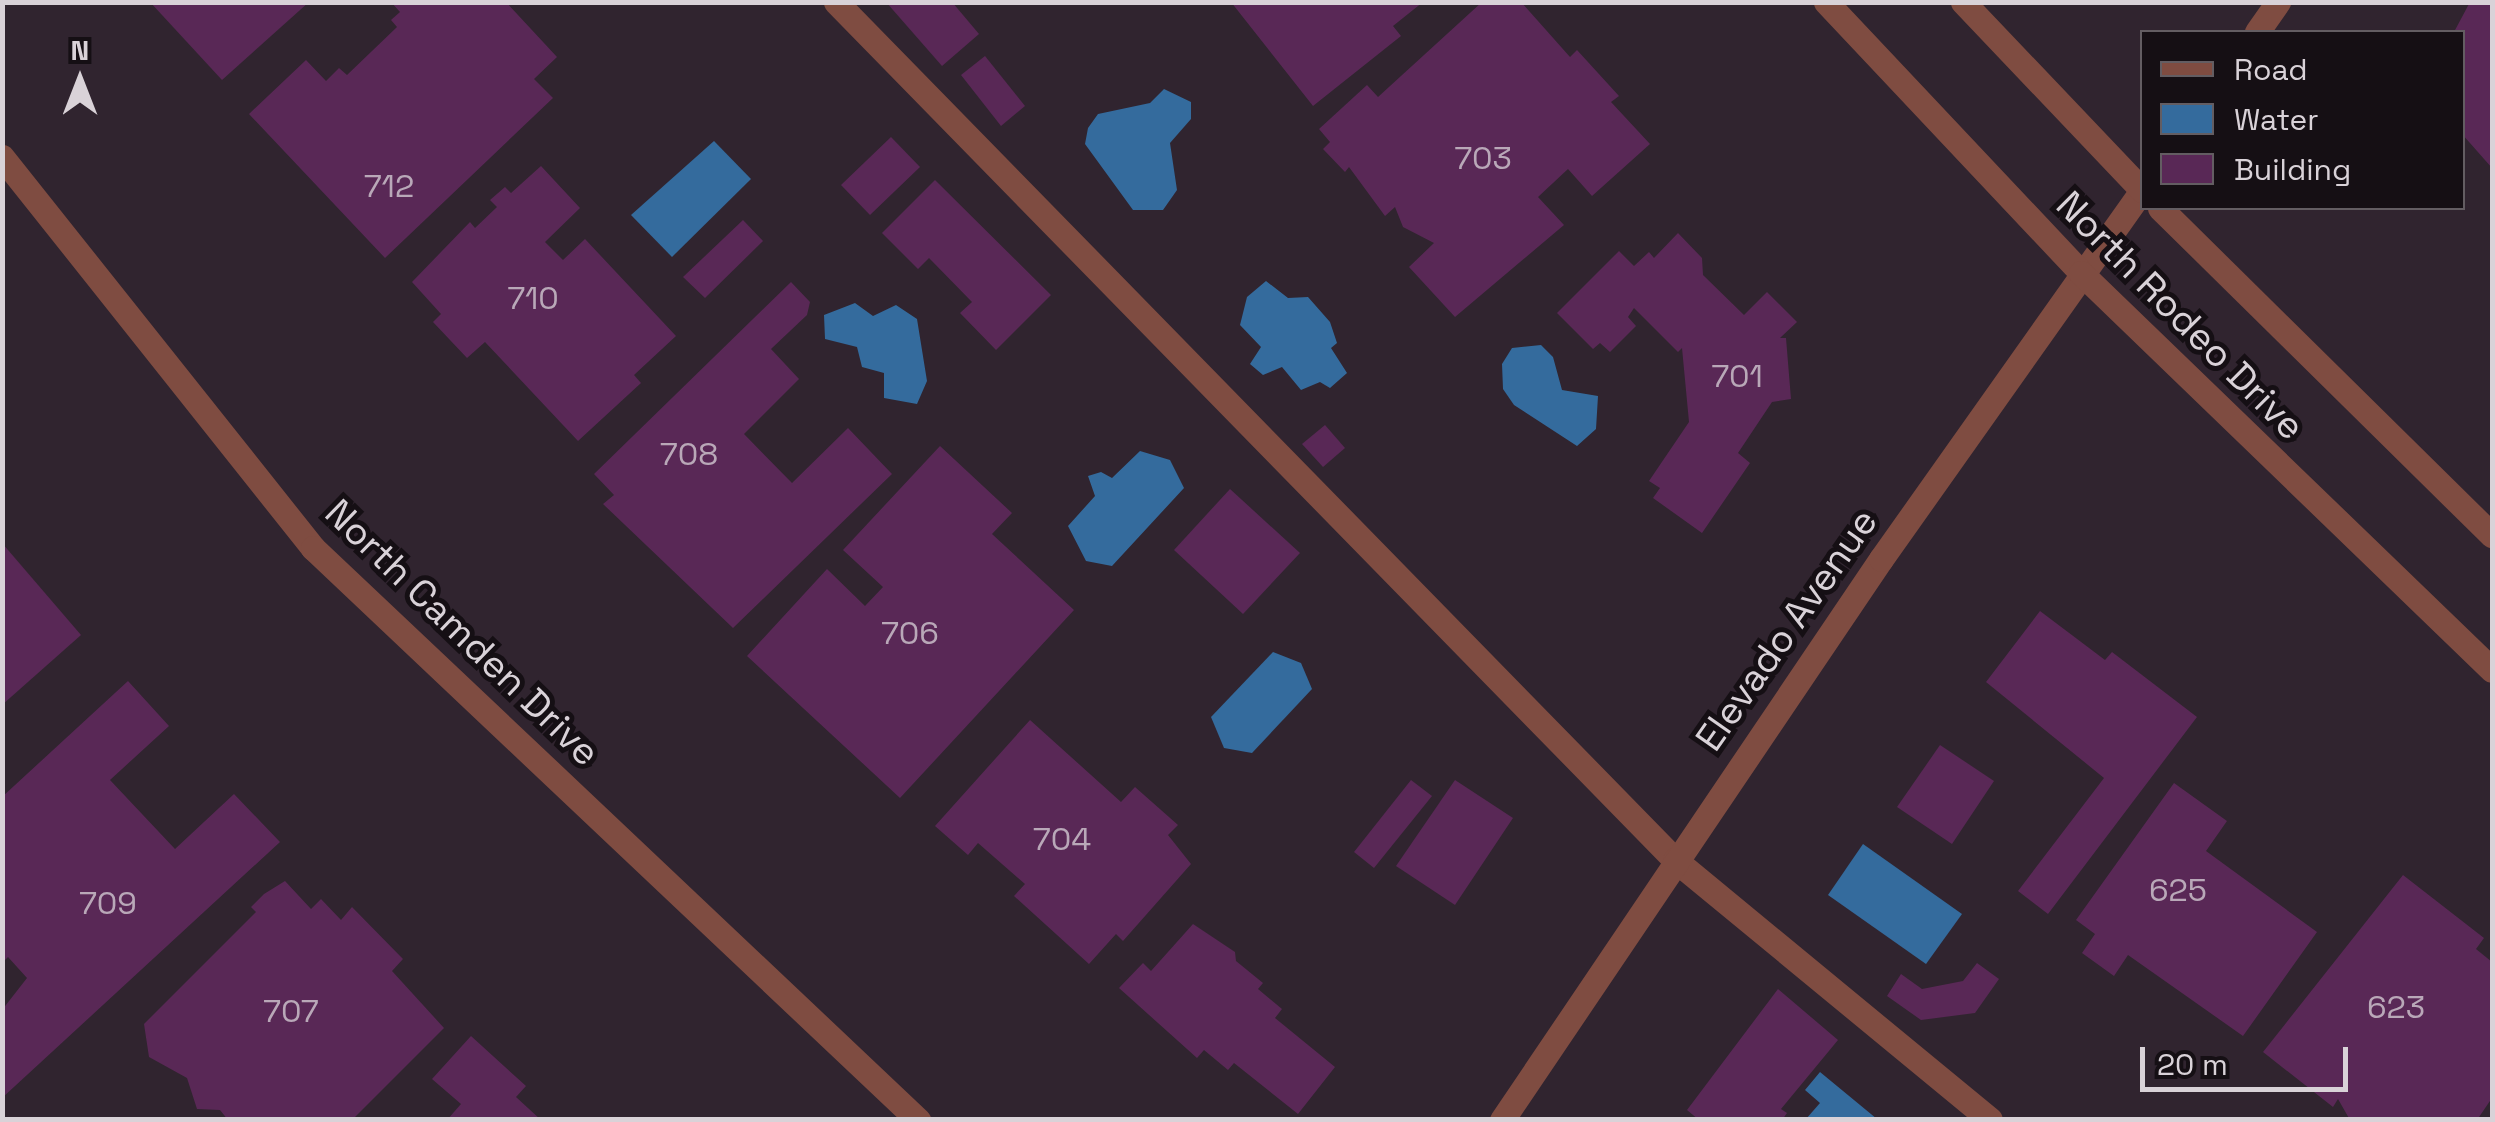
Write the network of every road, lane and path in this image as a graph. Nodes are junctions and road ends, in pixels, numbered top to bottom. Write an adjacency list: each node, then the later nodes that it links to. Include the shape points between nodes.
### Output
1 (836, 2): 13 (street)
2 (1826, 2): 10 (street, North Rodeo Drive)
3 (1963, 2): 7 (street, North Rodeo Drive)
4 (2278, 2): 5 (street)
5 (2258, 30)
6 (2, 157): 14 (street, North Camden Drive, via 313,548)
7 (2140, 188)
8 (2140, 193): 10 (street, Elevado Avenue)
9 (2162, 210): 11 (street, North Rodeo Drive)
10 (2081, 273): 12 (street, North Rodeo Drive); 13 (street, Elevado Avenue)
11 (2492, 535)
12 (2492, 670)
13 (1674, 860): 15 (street, Elevado Avenue); 16 (street)
14 (918, 1120)
15 (1502, 1120)
16 (1990, 1120)

